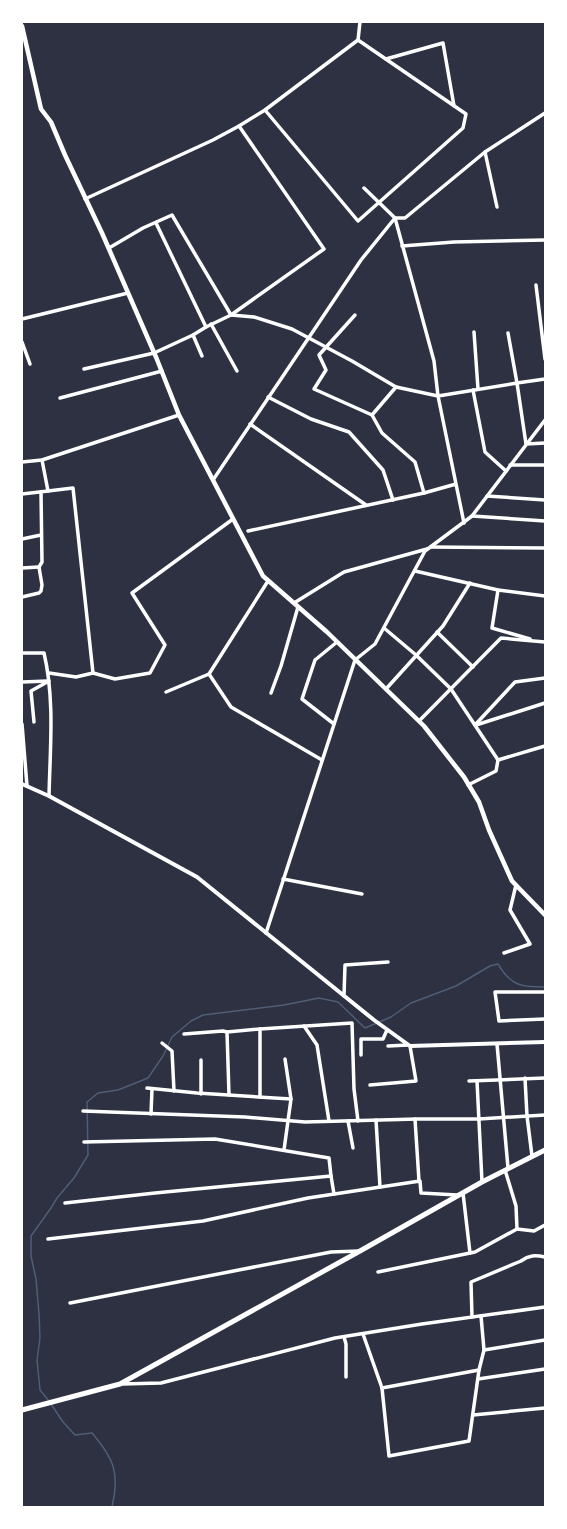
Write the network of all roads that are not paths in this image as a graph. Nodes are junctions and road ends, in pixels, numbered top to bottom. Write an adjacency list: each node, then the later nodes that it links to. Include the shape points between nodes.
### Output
1 (360, 22): 3 (street)
2 (22, 26): 11 (main road, via 41,109 51,122)
3 (358, 40): 4 (street); 6 (street)
4 (386, 59): 5 (street); 5 (street, via 443,44)
5 (454, 106): 12 (street, via 466,114 463,128)
6 (265, 110): 8 (street); 12 (street, via 358,221)
7 (545, 113): 9 (street)
8 (238, 126): 11 (street); 23 (street, via 324,249)
9 (485, 152): 13 (street); 14 (street, via 405,218)
10 (364, 188): 12 (street)
11 (85, 199): 18 (main road)
12 (379, 202): 14 (street)
13 (497, 207)
14 (395, 218): 17 (street); 31 (street, via 361,260)
15 (156, 223): 18 (street); 23 (street, via 172,215); 27 (street)
16 (545, 240): 17 (street)
17 (402, 246): 46 (street, via 434,361)
18 (109, 248): 20 (main road)
19 (536, 285): 21 (street)
20 (128, 293): 25 (street); 34 (main road)
21 (539, 309): 22 (street); 36 (street)
22 (545, 309)
23 (232, 315): 26 (street); 31 (street, via 254,317 292,329)
24 (355, 315): 33 (street)
25 (22, 319)
26 (211, 324): 27 (street); 40 (street)
27 (206, 327): 30 (street)
28 (474, 332): 44 (street)
29 (508, 333): 42 (street)
30 (194, 335): 34 (street); 35 (street)
31 (308, 338): 33 (street); 47 (street)
32 (22, 342): 37 (street)
33 (326, 348): 43 (street); 50 (street, via 319,355 326,370 314,389)
34 (154, 353): 38 (street); 39 (main road)
35 (202, 356)
36 (545, 359)
37 (30, 364)
38 (84, 369)
39 (162, 371): 48 (street); 49 (main road)
40 (238, 371)
41 (545, 379): 42 (street)
42 (517, 383): 44 (street); 54 (street)
43 (396, 387): 46 (street); 50 (street)
44 (478, 389): 45 (street)
45 (473, 390): 46 (street); 60 (street, via 485,452)
46 (438, 396): 62 (street)
47 (268, 397): 52 (street); 68 (street, via 311,419 349,432 383,470)
48 (60, 398)
49 (179, 414): 56 (street); 61 (main road)
50 (372, 415): 65 (street, via 382,432 415,462)
51 (545, 420): 54 (street)
52 (250, 424): 61 (street); 70 (street)
53 (544, 443): 54 (street); 55 (street)
54 (526, 444): 58 (street)
55 (545, 448)
56 (42, 460): 57 (street); 64 (street)
57 (22, 462)
58 (510, 465): 59 (street); 60 (street)
59 (545, 465)
60 (506, 471): 67 (street)
61 (213, 480): 72 (main road)
62 (456, 484): 65 (street); 74 (street)
63 (40, 492): 64 (street); 66 (street); 76 (street)
64 (48, 492): 100 (street, via 73,488)
65 (424, 493): 68 (street)
66 (22, 494)
67 (487, 496): 69 (street); 71 (street)
68 (392, 500): 70 (street)
69 (545, 500)
70 (366, 506): 75 (street)
71 (472, 516): 73 (street); 74 (street)
72 (233, 519): 83 (main road); 100 (street, via 132,593 165,645 150,673 114,679)
73 (545, 521)
74 (464, 523): 78 (street)
75 (248, 531)
76 (41, 535): 77 (street); 80 (street, via 42,562)
77 (22, 539)
78 (429, 548): 79 (street); 82 (street); 88 (street, via 344,572)
79 (545, 548)
80 (39, 567): 81 (street); 87 (street, via 41,591 39,594)
81 (22, 568)
82 (415, 571): 84 (street); 90 (street)
83 (268, 581): 88 (main road); 101 (street)
84 (470, 583): 85 (street); 91 (street)
85 (498, 590): 86 (street); 92 (street, via 492,628)
86 (545, 596)
87 (22, 597)
88 (294, 603): 89 (main road)
89 (298, 607): 93 (main road); 108 (street)
90 (384, 628): 96 (street); 97 (street, via 375,644)
91 (437, 632): 96 (street); 98 (street)
92 (539, 641): 94 (street); 98 (street, via 501,638)
93 (337, 642): 97 (main road); 113 (street, via 314,660 302,699)
94 (545, 642)
95 (22, 654): 99 (street, via 44,654)
96 (416, 655): 105 (street); 106 (street)
97 (355, 660): 105 (main road); 113 (street)
98 (473, 667): 106 (street)
99 (49, 673): 100 (street, via 76,677); 103 (street)
100 (93, 673)
101 (209, 674): 107 (street); 116 (street, via 231,707)
102 (545, 678): 114 (street, via 515,682)
103 (49, 681): 104 (street); 111 (street, via 31,691); 121 (street)
104 (22, 682)
105 (386, 689): 110 (main road)
106 (451, 689): 110 (street); 114 (street)
107 (166, 692)
108 (271, 693)
109 (545, 703): 114 (street)
110 (419, 721): 119 (main road)
111 (34, 722)
112 (22, 724): 120 (street)
113 (334, 724): 116 (street)
114 (475, 725): 117 (street)
115 (545, 746): 117 (street)
116 (322, 760): 122 (street)
117 (498, 760): 119 (street, via 496,771)
118 (22, 784): 120 (street)
119 (468, 785): 123 (main road)
120 (27, 786): 121 (street)
121 (49, 796): 126 (street, via 197,877)
122 (283, 879): 124 (street); 126 (street)
123 (516, 885): 125 (main road); 127 (street, via 510,910 530,944)
124 (362, 894)
125 (545, 916)
126 (266, 933): 130 (street)
127 (504, 953)
128 (388, 962): 130 (street, via 345,964)
129 (545, 992): 131 (street, via 495,992 499,1021)
130 (344, 996): 134 (street)
131 (545, 1019)
132 (304, 1026): 133 (street); 167 (street, via 317,1045); 169 (street, via 352,1023 354,1089)
133 (260, 1029): 135 (street); 156 (street)
134 (387, 1030): 141 (street); 142 (street, via 383,1039 360,1039)
135 (227, 1032): 136 (street); 155 (street)
136 (184, 1034)
137 (545, 1042): 139 (street)
138 (162, 1044): 153 (street, via 172,1051)
139 (497, 1044): 141 (street); 147 (street)
140 (388, 1046): 141 (street)
141 (409, 1046): 150 (street, via 416,1081)
142 (361, 1055)
143 (285, 1059): 157 (street)
144 (201, 1060): 154 (street)
145 (525, 1078): 146 (street); 147 (street); 161 (street)
146 (545, 1078)
147 (500, 1080): 149 (street); 162 (street)
148 (469, 1081): 149 (street)
149 (477, 1081): 164 (street)
150 (370, 1084)
151 (147, 1088): 152 (street)
152 (152, 1089): 153 (street); 159 (street)
153 (174, 1091): 154 (street)
154 (201, 1094): 155 (street)
155 (229, 1095): 156 (street)
156 (260, 1097): 157 (street)
157 (291, 1099): 166 (street)
158 (83, 1111): 159 (street)
159 (151, 1114): 166 (street)
160 (545, 1115): 161 (street)
161 (527, 1116): 162 (street); 174 (street)
162 (504, 1117): 164 (street); 175 (street)
163 (416, 1119): 164 (street); 165 (street); 177 (street)
164 (479, 1119): 178 (street)
165 (376, 1120): 169 (street); 179 (street)
166 (287, 1121): 167 (street); 172 (street)
167 (329, 1121): 168 (street)
168 (348, 1121): 169 (street); 171 (street)
169 (358, 1121)
170 (84, 1142): 172 (street, via 215,1139)
171 (352, 1148)
172 (284, 1150): 176 (street, via 329,1158)
173 (545, 1150): 174 (main road)
174 (532, 1156): 175 (main road)
175 (506, 1169): 178 (main road); 184 (street, via 516,1206)
176 (331, 1176): 180 (street); 182 (street)
177 (419, 1181): 179 (street); 181 (street, via 421,1193)
178 (482, 1182): 181 (main road)
179 (380, 1187): 180 (street)
180 (334, 1194): 185 (street, via 203,1221)
181 (460, 1194): 186 (main road); 187 (street)
182 (65, 1204)
183 (545, 1225): 184 (street, via 534,1231)
184 (517, 1230): 187 (street)
185 (48, 1239)
186 (360, 1251): 190 (street, via 330,1252); 202 (main road)
187 (470, 1253): 189 (street)
188 (545, 1257): 193 (street, via 526,1257 471,1282)
189 (378, 1272)
190 (70, 1303)
191 (545, 1307): 192 (street)
192 (481, 1316): 193 (street); 197 (street)
193 (472, 1317): 194 (street)
194 (363, 1334): 195 (street); 203 (street)
195 (344, 1337): 200 (street); 202 (street, via 161,1383)
196 (545, 1340): 197 (street)
197 (484, 1350): 199 (street)
198 (545, 1369): 201 (street)
199 (479, 1370): 201 (street); 203 (street)
200 (346, 1377)
201 (478, 1379): 206 (street)
202 (120, 1384): 205 (main road)
203 (382, 1388): 206 (street, via 389,1456 470,1441)
204 (545, 1408): 206 (street)
205 (22, 1410)
206 (473, 1415)

